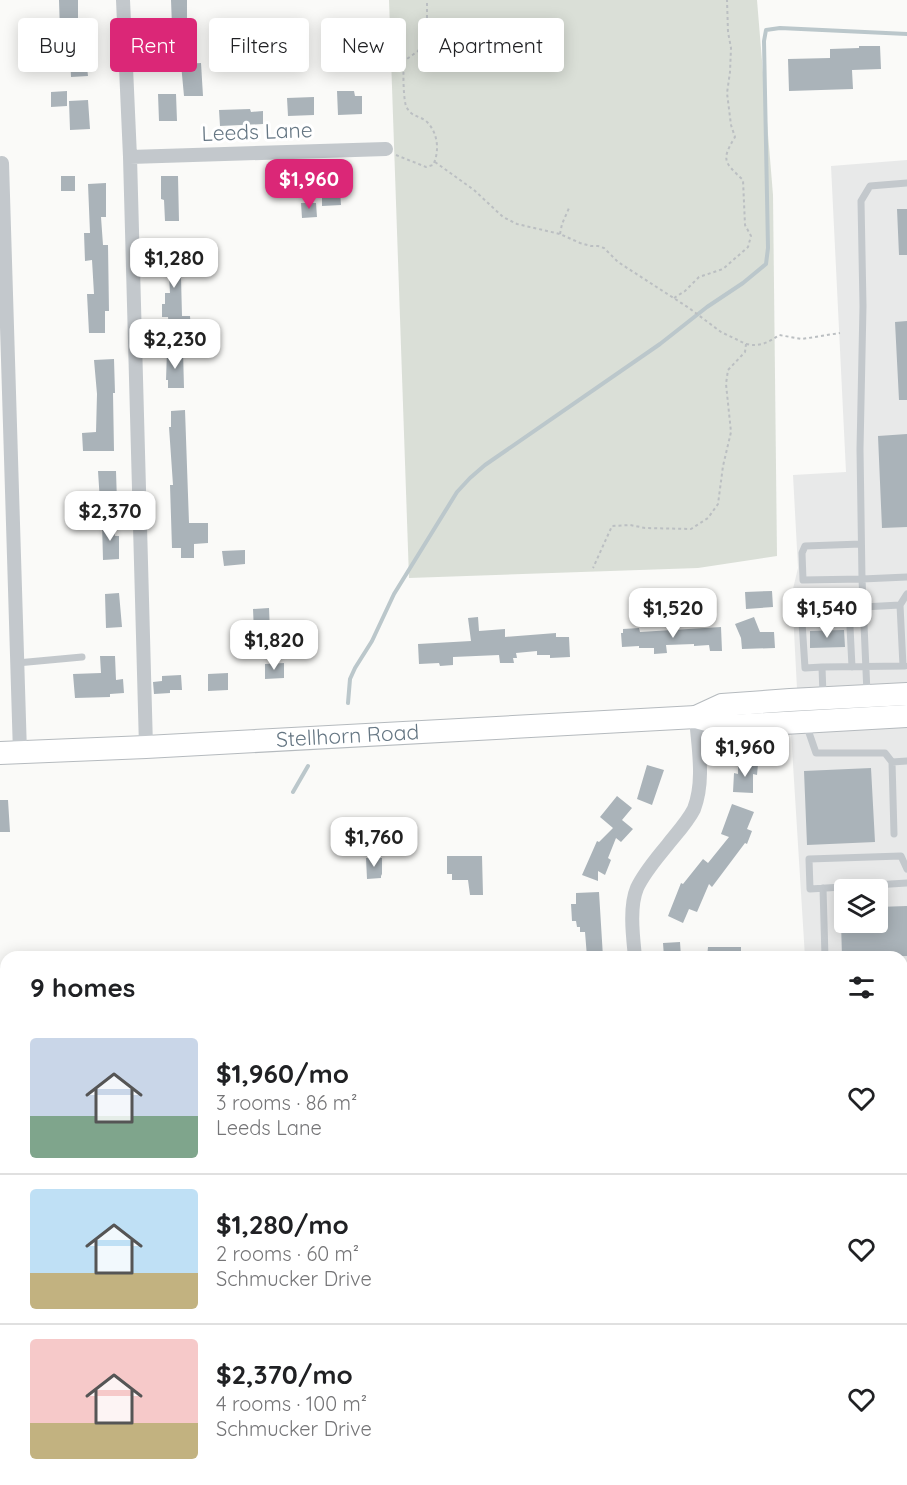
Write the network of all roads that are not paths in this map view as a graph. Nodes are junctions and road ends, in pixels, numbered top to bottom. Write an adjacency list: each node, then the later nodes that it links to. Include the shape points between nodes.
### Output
1 (123, 0): 3 (street)
2 (386, 149): 3 (street, Leeds Lane)
3 (130, 157): 25 (street)
4 (2, 163): 14 (street)
5 (907, 183): 6 (lane, via 870,186 861,201)
6 (861, 544): 8 (lane); 8 (lane, via 805,546 802,553 803,580)
7 (907, 577): 8 (lane)
8 (862, 579): 12 (lane)
9 (907, 594): 10 (lane)
10 (900, 604): 12 (lane); 15 (lane)
11 (849, 607): 12 (lane); 16 (lane, via 801,607 805,668); 17 (lane)
12 (863, 607): 18 (lane)
13 (82, 657): 14 (lane)
14 (17, 663): 26 (street)
15 (905, 666): 18 (lane)
16 (822, 667): 17 (lane); 21 (lane)
17 (852, 667): 18 (lane)
18 (865, 667): 20 (lane)
19 (907, 694): 20 (main road, Stellhorn Road)
20 (868, 696): 21 (main road, Stellhorn Road)
21 (823, 698): 23 (main road, Stellhorn Road, via 722,705)
22 (907, 716): 24 (main road, Stellhorn Road)
23 (696, 717): 24 (main road, Stellhorn Road, via 730,726); 25 (main road, Stellhorn Road); 33 (street, via 699,791 693,810 636,891)
24 (806, 722): 28 (lane, via 816,753 885,753)
25 (146, 747): 26 (main road, Stellhorn Road)
26 (10, 753)
27 (907, 761): 28 (lane)
28 (892, 762): 29 (lane)
29 (894, 834)
30 (907, 869): 32 (lane, via 901,856 808,859 810,889)
31 (907, 883): 32 (lane)
32 (823, 888): 34 (lane)
33 (634, 951)
34 (825, 951)
35 (523, 1485): 36 (street)
36 (542, 1485)

